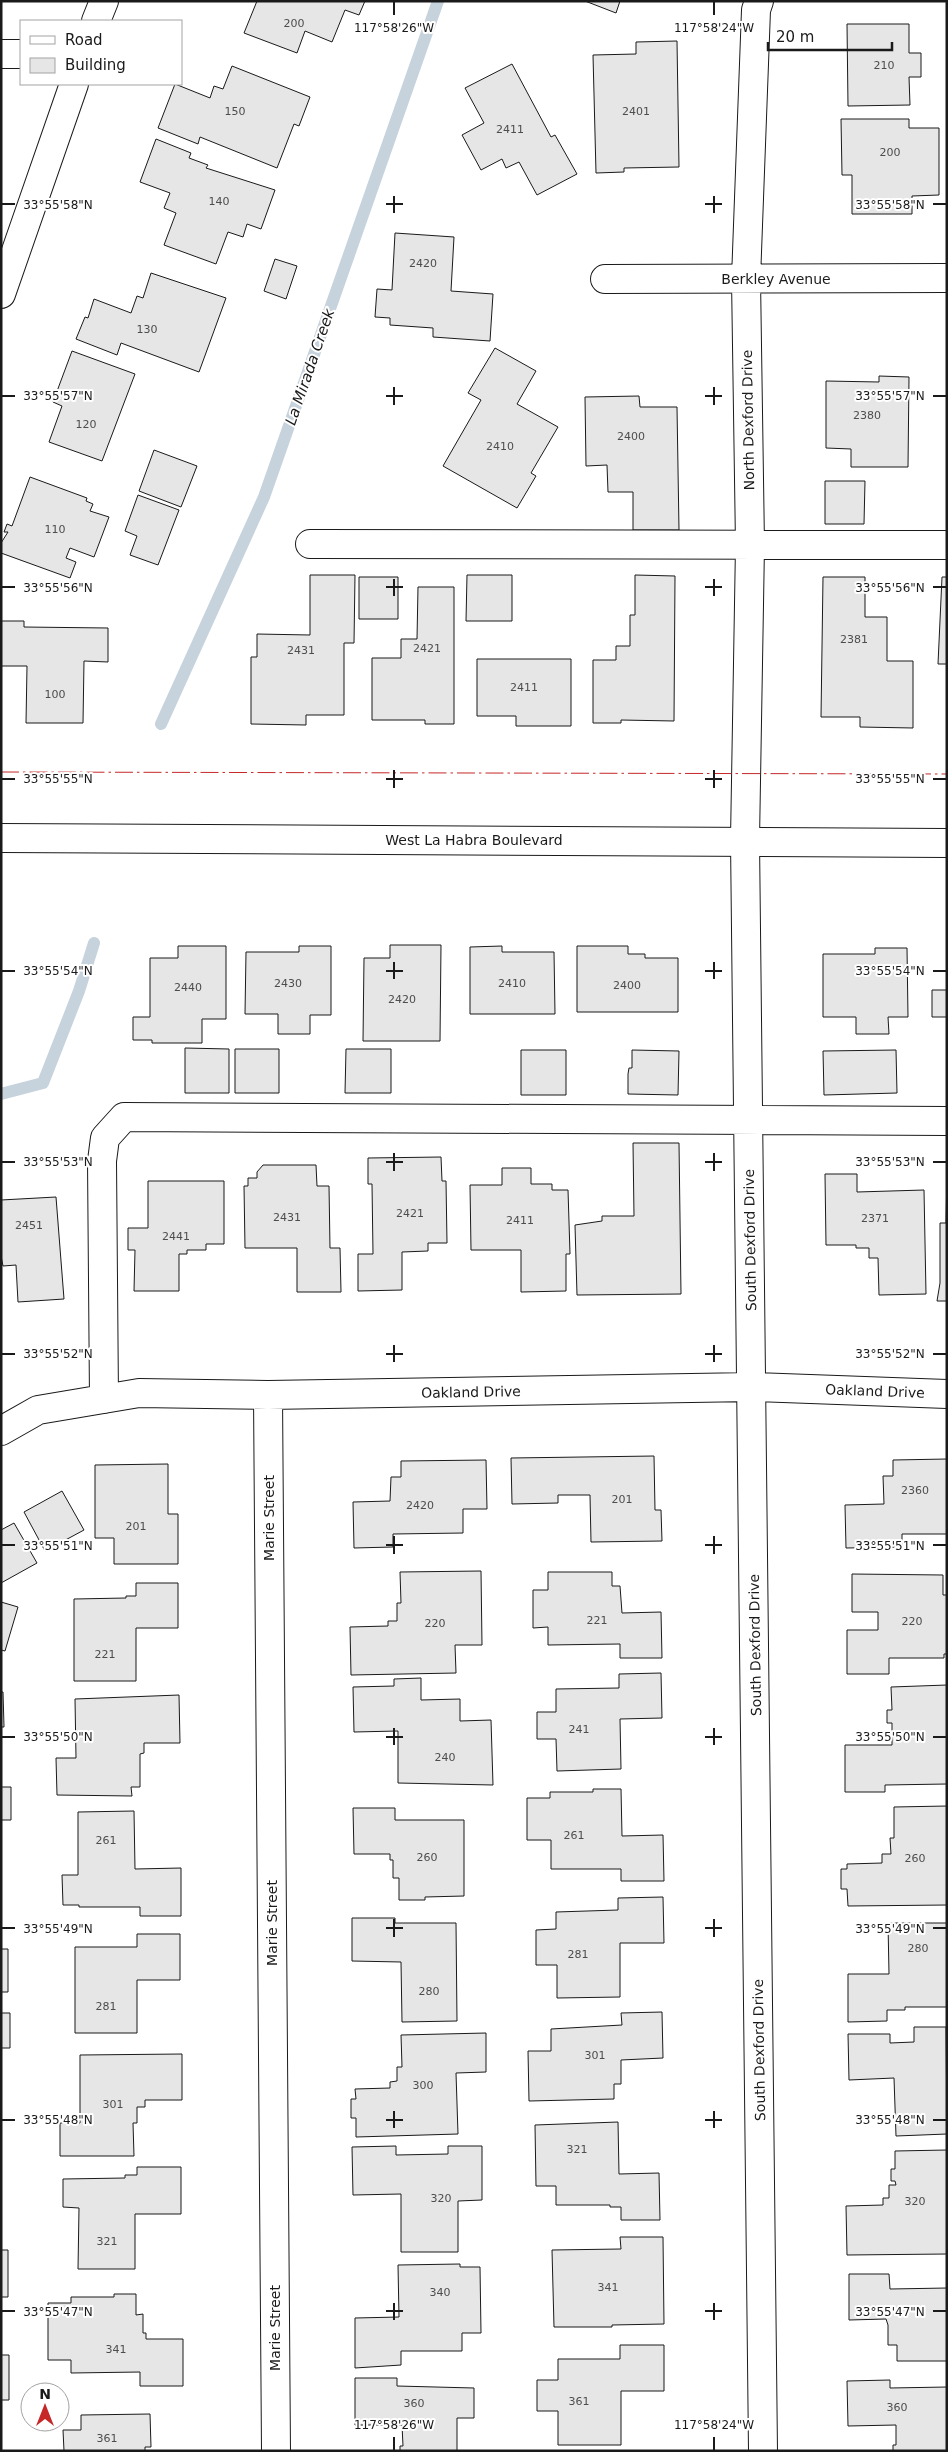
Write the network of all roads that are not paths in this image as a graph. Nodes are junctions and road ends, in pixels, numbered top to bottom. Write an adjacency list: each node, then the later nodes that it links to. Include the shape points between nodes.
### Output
1 (104, 1): 3 (street)
2 (759, 1): 9 (street, North Dexford Drive, via 756,10)
3 (96, 20)
4 (1, 54): 5 (street)
5 (20, 54)
6 (74, 85): 10 (street)
7 (947, 278): 9 (street, Berkley Avenue)
8 (605, 279): 9 (street, Berkley Avenue)
9 (746, 279): 12 (street, North Dexford Drive)
10 (1, 294)
11 (310, 544): 12 (street)
12 (750, 545): 13 (street); 15 (street, North Dexford Drive)
13 (947, 545)
14 (1, 838): 15 (street, West La Habra Boulevard)
15 (745, 840): 16 (street, West La Habra Boulevard); 17 (street, South Dexford Drive)
16 (947, 843)
17 (748, 1120): 18 (street); 19 (street, South Dexford Drive); 22 (street, via 124,1117 105,1138 102,1161)
18 (947, 1121)
19 (752, 1388): 20 (street, Oakland Drive); 21 (street, Oakland Drive); 25 (street, South Dexford Drive)
20 (947, 1394)
21 (268, 1395): 22 (street, Oakland Drive, via 139,1393); 24 (street, Marie Street)
22 (104, 1399): 23 (street, Oakland Drive, via 38,1410)
23 (1, 1430)
24 (276, 2451)
25 (763, 2451)

